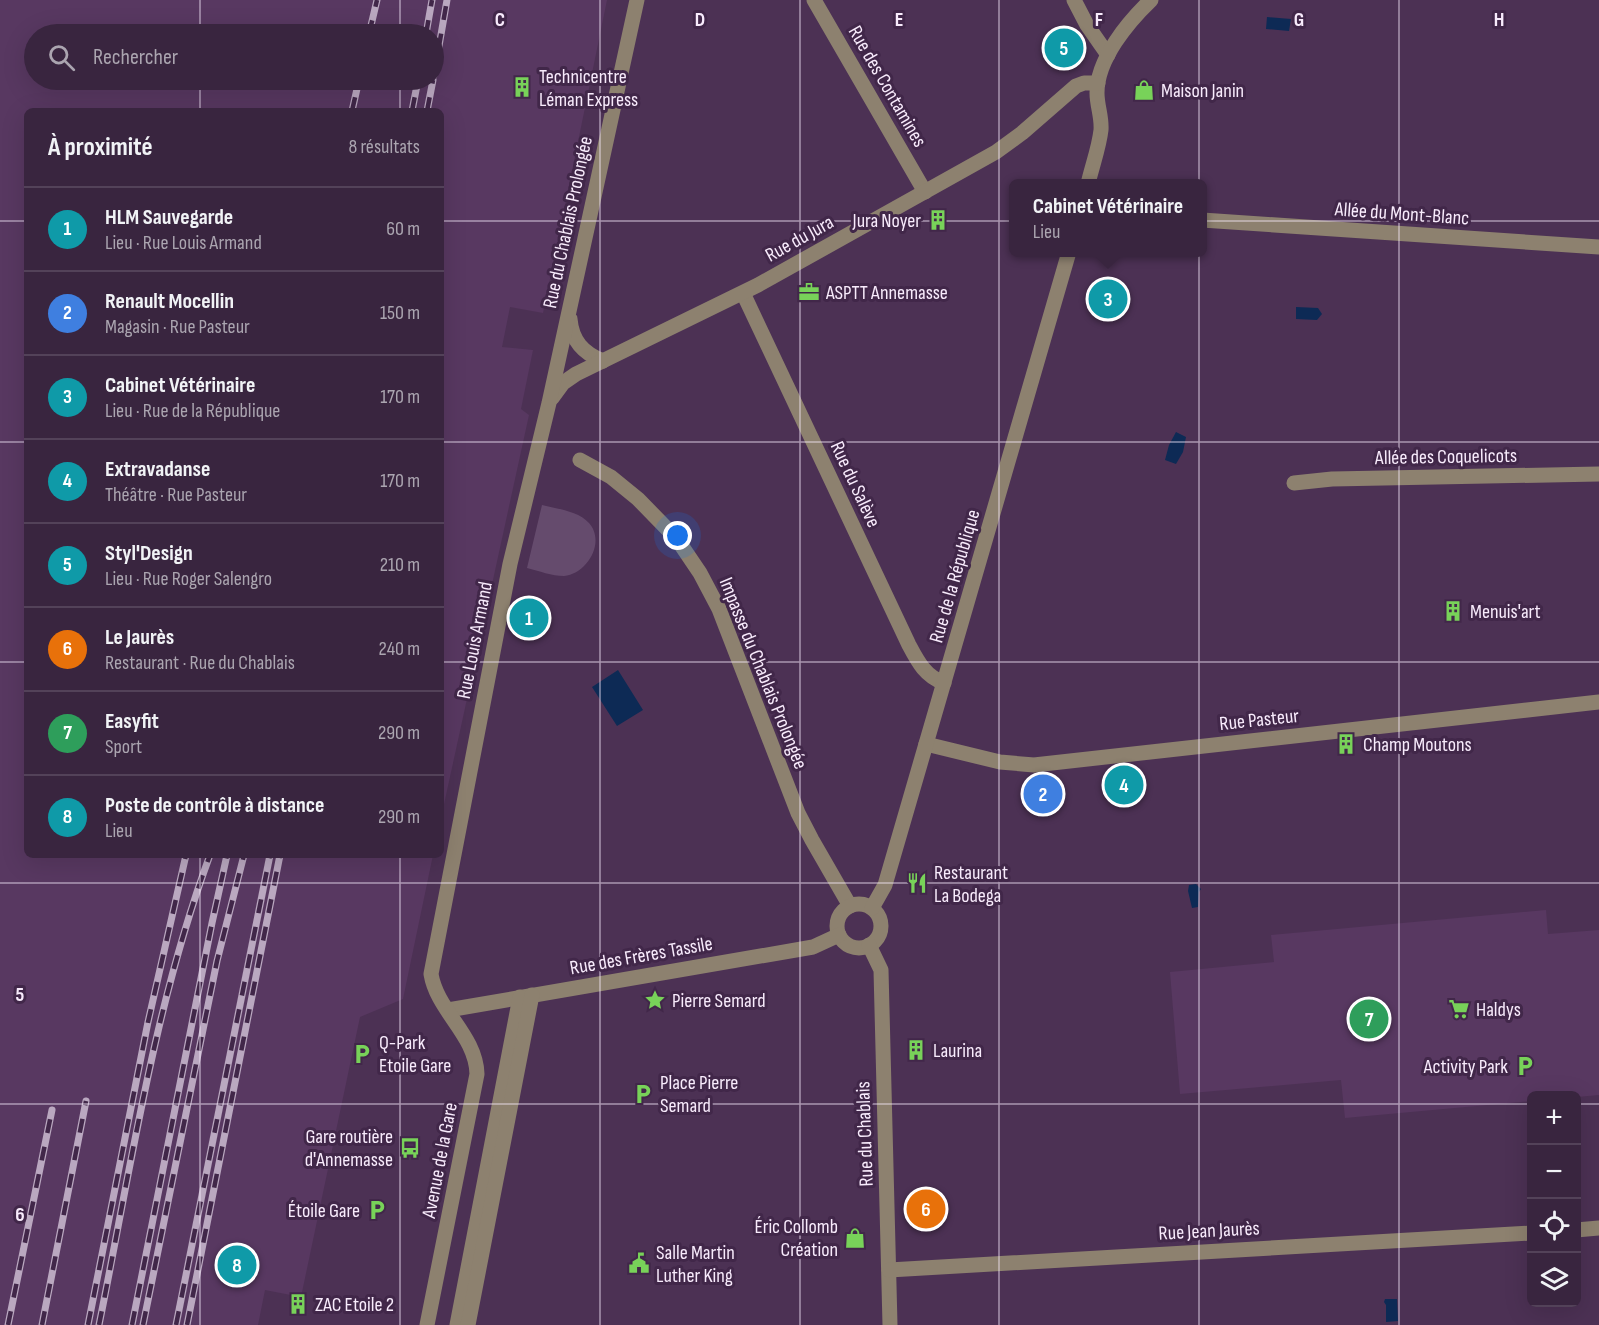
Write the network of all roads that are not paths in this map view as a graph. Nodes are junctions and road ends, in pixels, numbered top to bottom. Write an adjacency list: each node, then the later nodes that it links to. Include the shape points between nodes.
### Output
1 (636, 0): 13 (street, Rue du Chablais Prolongée)
2 (814, 0): 8 (street, Rue des Contamines)
3 (1074, 0): 5 (street)
4 (1151, 0): 5 (street, via 1123,30)
5 (1108, 55): 6 (street)
6 (1098, 83): 7 (street, via 1101,129); 8 (street, Rue du Jura, via 1076,86 1010,143)
7 (1089, 179)
8 (925, 192): 12 (street, Rue du Jura)
9 (1207, 220): 10 (street, Allée du Mont-Blanc)
10 (1599, 247)
11 (1068, 257): 19 (street, Rue de la République)
12 (742, 293): 14 (street, Rue du Jura); 19 (street, Rue du Salève, via 918,663 928,675)
13 (570, 311): 14 (street, via 576,341 589,355); 15 (street, Rue du Chablais Prolongée)
14 (603, 361): 15 (street, Rue du Jura, via 567,381 555,392)
15 (548, 410): 27 (street, Rue Louis Armand, via 510,564 431,974 433,986)
16 (580, 460): 22 (street, Impasse du Chablais Prolongée, via 611,477 638,499 677,539 700,573 719,609 798,813)
17 (1599, 474): 18 (street, Allée des Coquelicots, via 1332,478)
18 (1294, 483)
19 (944, 682): 21 (street, Rue de la République)
20 (1599, 702): 21 (street, Rue Pasteur, via 1034,765 1000,762)
21 (926, 744): 23 (street, Rue de la République, via 885,885)
22 (850, 906): 23 (street); 24 (street, via 838,918)
23 (872, 908): 25 (street, via 881,927 878,937)
24 (839, 935): 25 (street, via 846,944); 26 (street, Rue des Frères Tassile, via 813,946)
25 (869, 945): 31 (street, Rue du Chablais, via 881,970)
26 (526, 996): 27 (street, Rue des Frères Tassile); 33 (street); 34 (street)
27 (448, 1010): 32 (street, Avenue de la Gare, via 472,1050 477,1074)
28 (1599, 1228): 29 (street)
29 (1581, 1230)
30 (1527, 1233): 31 (street, Rue Jean Jaurès)
31 (889, 1270): 35 (street, Rue du Chablais)
32 (428, 1325)
33 (457, 1325)
34 (468, 1325)
35 (890, 1325)

